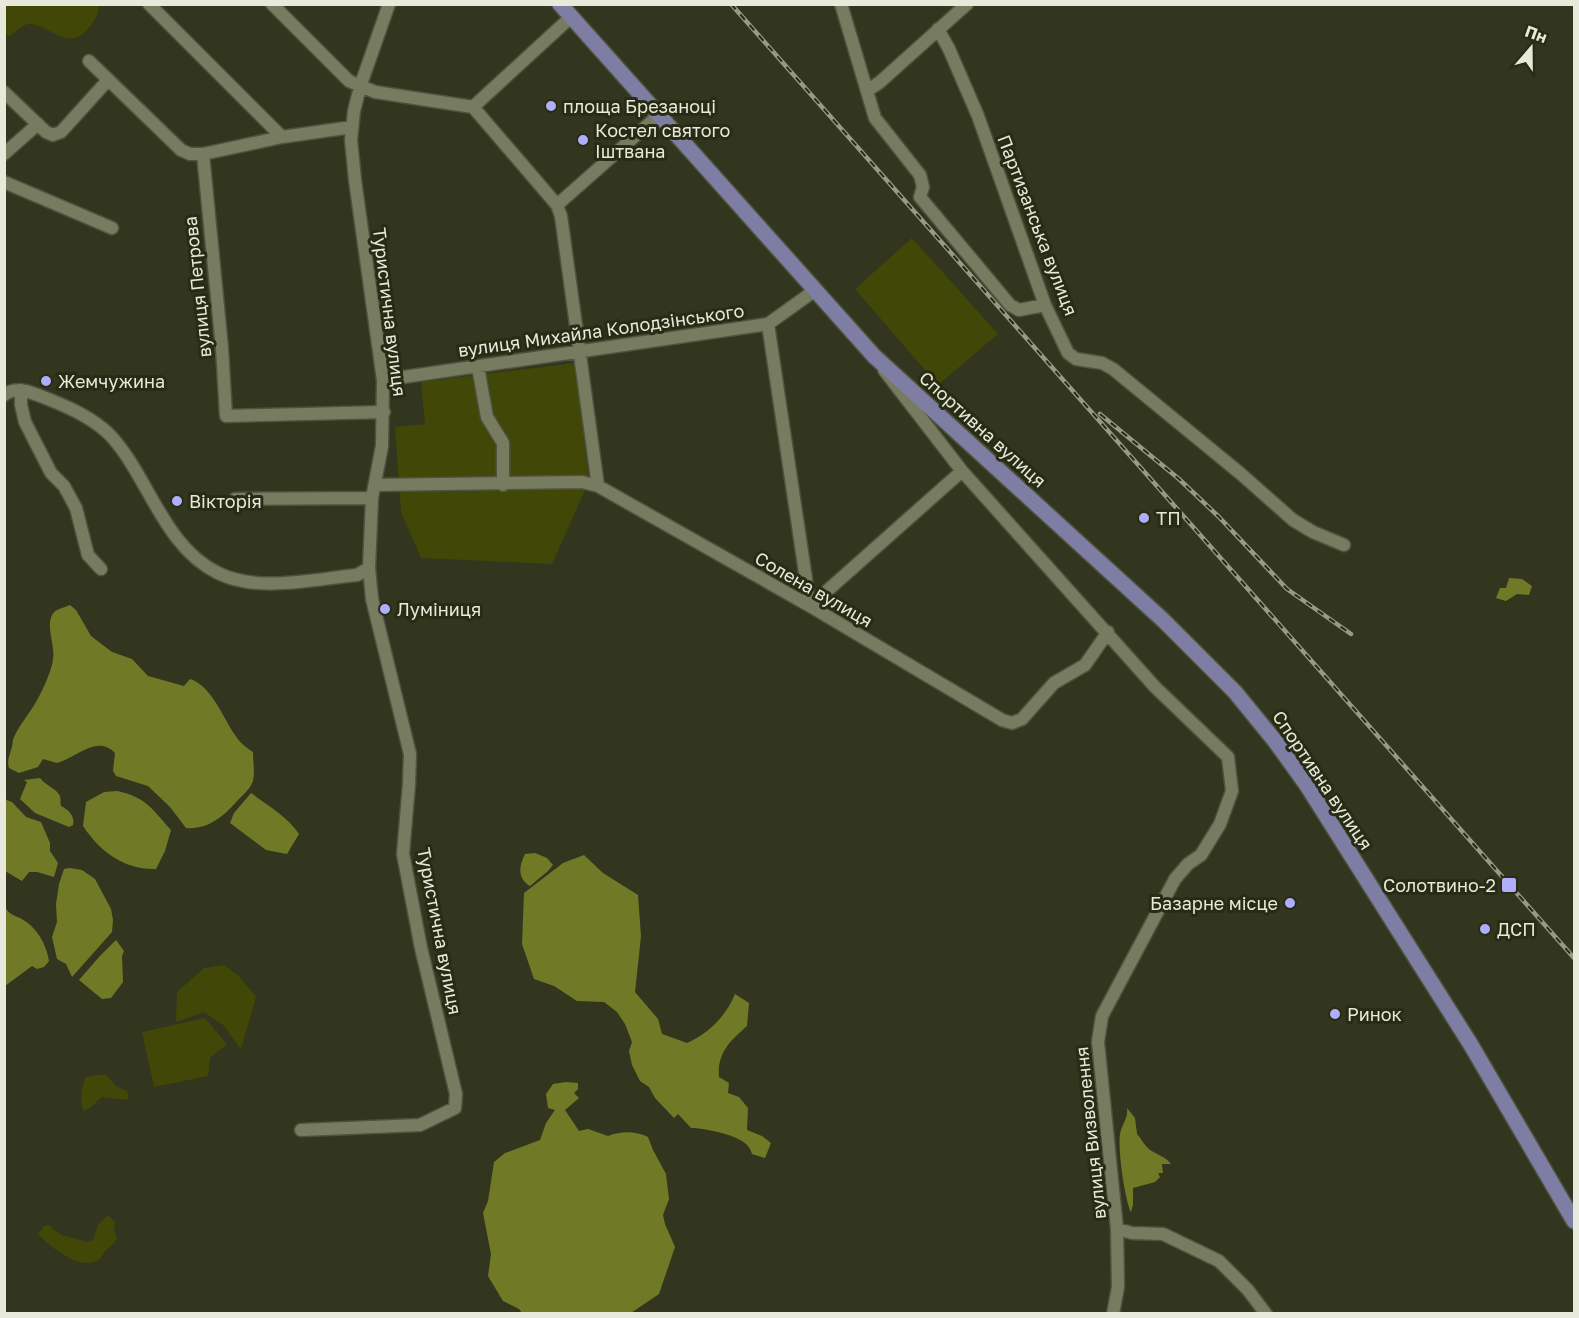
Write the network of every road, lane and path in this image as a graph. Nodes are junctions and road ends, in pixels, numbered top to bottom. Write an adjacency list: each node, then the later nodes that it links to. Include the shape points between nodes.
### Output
1 (149, 4): 18 (street)
2 (272, 4): 11 (street, via 349,81)
3 (389, 4): 11 (street, Туристична вулиця)
4 (560, 4): 7 (main road, Спортивна вулиця)
5 (841, 4): 12 (street)
6 (967, 4): 8 (street)
7 (571, 17): 14 (street); 15 (main road, Спортивна вулиця)
8 (938, 29): 12 (street); 25 (street, Партизанська вулиця, via 978,116)
9 (89, 61): 10 (street)
10 (108, 80): 16 (street, via 61,132 53,135); 20 (street, via 181,150)
11 (360, 87): 14 (street); 17 (street, Туристична вулиця)
12 (867, 91): 25 (street, via 875,118 920,175 920,196 1010,305 1019,310)
13 (4, 92): 16 (street)
14 (473, 107): 22 (street)
15 (659, 115): 22 (street); 24 (main road, Спортивна вулиця)
16 (38, 124): 19 (street)
17 (352, 127): 18 (street); 30 (street, Туристична вулиця, via 354,180)
18 (282, 137): 20 (street)
19 (4, 154)
20 (203, 154): 33 (street, вулиця Петрова, via 226,416)
21 (4, 182): 23 (street)
22 (557, 204): 27 (street)
23 (112, 228)
24 (814, 291): 26 (street, вулиця Михайла Колодзінського); 28 (main road, Спортивна вулиця)
25 (1045, 305): 39 (street, Партизанська вулиця, via 1068,353 1113,369 1293,520)
26 (768, 324): 27 (street, вулиця Михайла Колодзінського); 42 (street)
27 (579, 353): 29 (street, вулиця Михайла Колодзінського); 36 (street)
28 (874, 356): 34 (street, Спортивна вулиця); 46 (main road, Спортивна вулиця, via 1163,620 1235,692 1275,741 1482,1063)
29 (478, 367): 30 (street, вулиця Михайла Колодзінського); 35 (street, via 487,417 503,443)
30 (383, 381): 33 (street, Туристична вулиця)
31 (21, 390): 32 (street); 40 (street, via 70,408 108,434 168,525 201,564 219,574 242,582 267,584 357,575); 41 (street, via 25,422 51,473 64,486 76,508 88,555)
32 (4, 395)
33 (384, 412): 37 (street, Туристична вулиця)
34 (962, 471): 42 (street); 43 (street, Спортивна вулиця)
35 (503, 485): 36 (street, via 582,482); 37 (street)
36 (598, 486): 42 (street, Солена вулиця)
37 (374, 492): 38 (street); 40 (street, Туристична вулиця)
38 (235, 499)
39 (1344, 545)
40 (369, 568): 45 (street, Туристична вулиця, via 372,598 410,754 403,854 456,1094 454,1108 420,1125)
41 (101, 569)
42 (810, 606): 43 (street, Солена вулиця, via 1012,723 1022,718 1054,682 1085,664)
43 (1108, 632): 44 (street, Спортивна вулиця, via 1155,687 1228,757)
44 (1229, 771): 47 (street, вулиця Визволення, via 1232,791 1220,824 1202,855 1175,879 1098,1029)
45 (301, 1130)
46 (1575, 1221)
47 (1117, 1229): 48 (street, вулиця Визволення, via 1118,1287); 49 (street, via 1163,1234 1219,1261)
48 (1113, 1314)
49 (1266, 1314)

